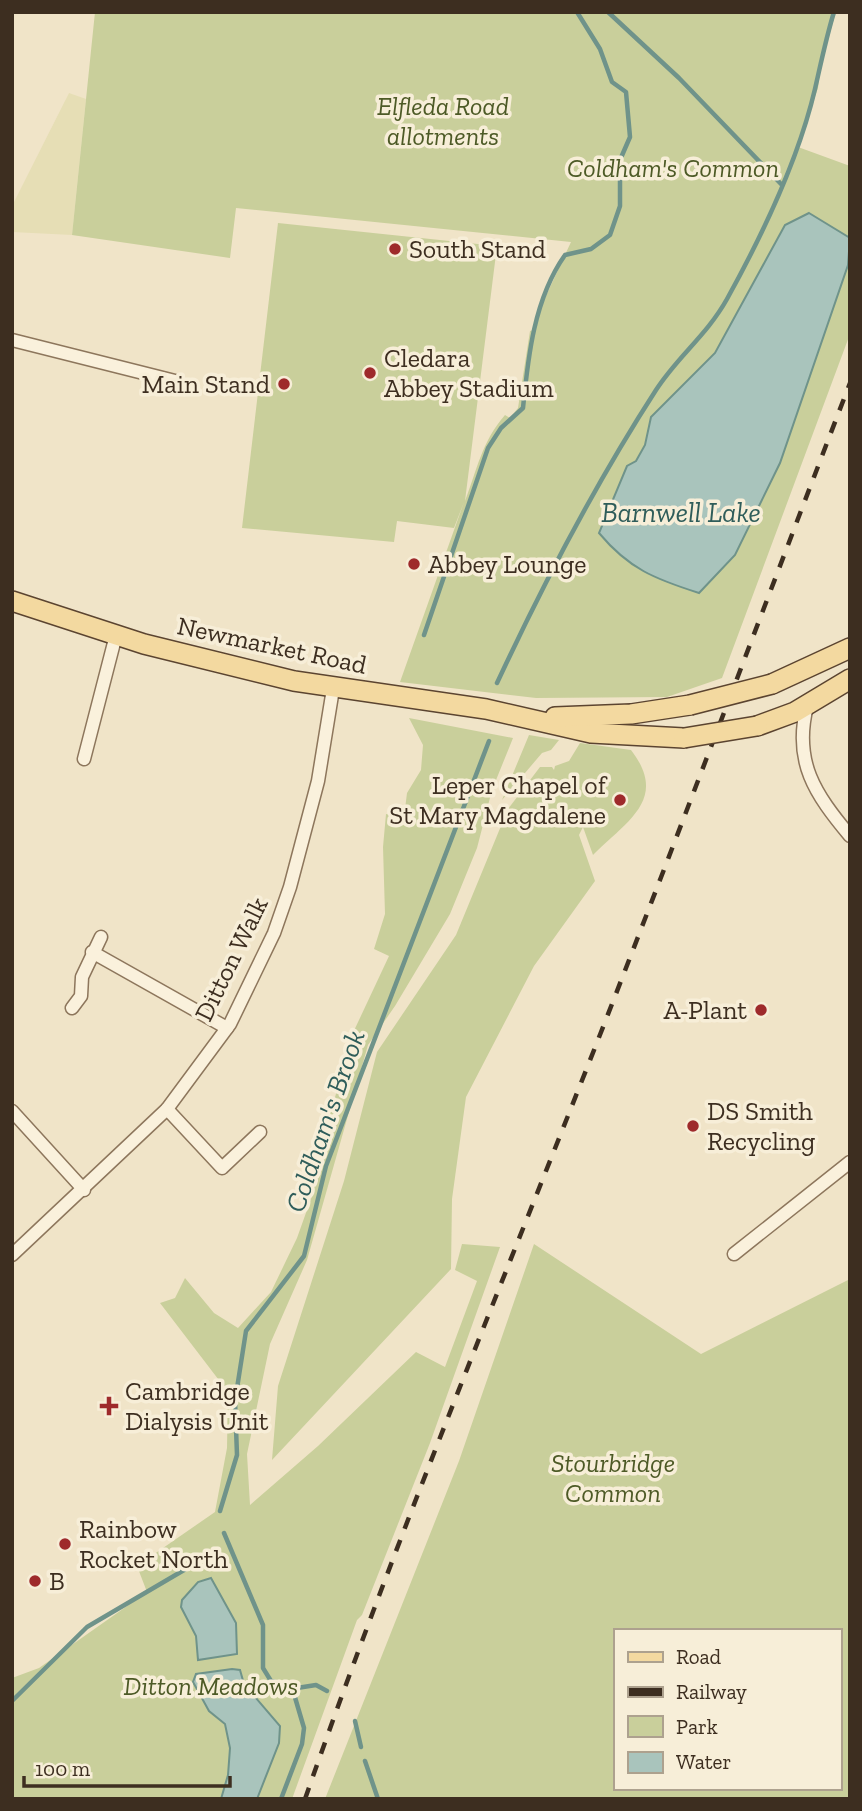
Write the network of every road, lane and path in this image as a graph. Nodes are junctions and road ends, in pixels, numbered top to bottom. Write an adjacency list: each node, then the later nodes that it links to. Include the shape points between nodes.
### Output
1 (12, 340): 2 (street)
2 (175, 381)
3 (14, 606): 4 (main road, Newmarket Road)
4 (117, 635): 7 (main road, Newmarket Road, via 254,673); 12 (street, via 82,744)
5 (850, 648): 9 (main road, Newmarket Road, bridge, via 772,684)
6 (850, 679): 8 (main road, Newmarket Road)
7 (334, 689): 10 (main road, Newmarket Road); 17 (street, Ditton Walk, via 318,781 290,887 274,933)
8 (807, 706): 11 (main road, Newmarket Road, bridge, via 757,726); 13 (street, via 800,744 807,770 822,802)
9 (663, 711): 10 (main road, Newmarket Road); 11 (main road, via 654,725)
10 (526, 717): 11 (main road, Newmarket Road, via 591,733)
11 (675, 738)
12 (84, 759)
13 (850, 836)
14 (101, 937): 15 (street)
15 (92, 952): 16 (street, via 82,977 81,996); 17 (street)
16 (72, 1009)
17 (227, 1028): 18 (street, Ditton Walk)
18 (167, 1109): 20 (street, via 222,1168 256,1135); 22 (street, Ditton Walk)
19 (12, 1111): 22 (street)
20 (243, 1128)
21 (850, 1162): 24 (street)
22 (84, 1191): 23 (street, Ditton Walk)
23 (15, 1246)
24 (734, 1254)

